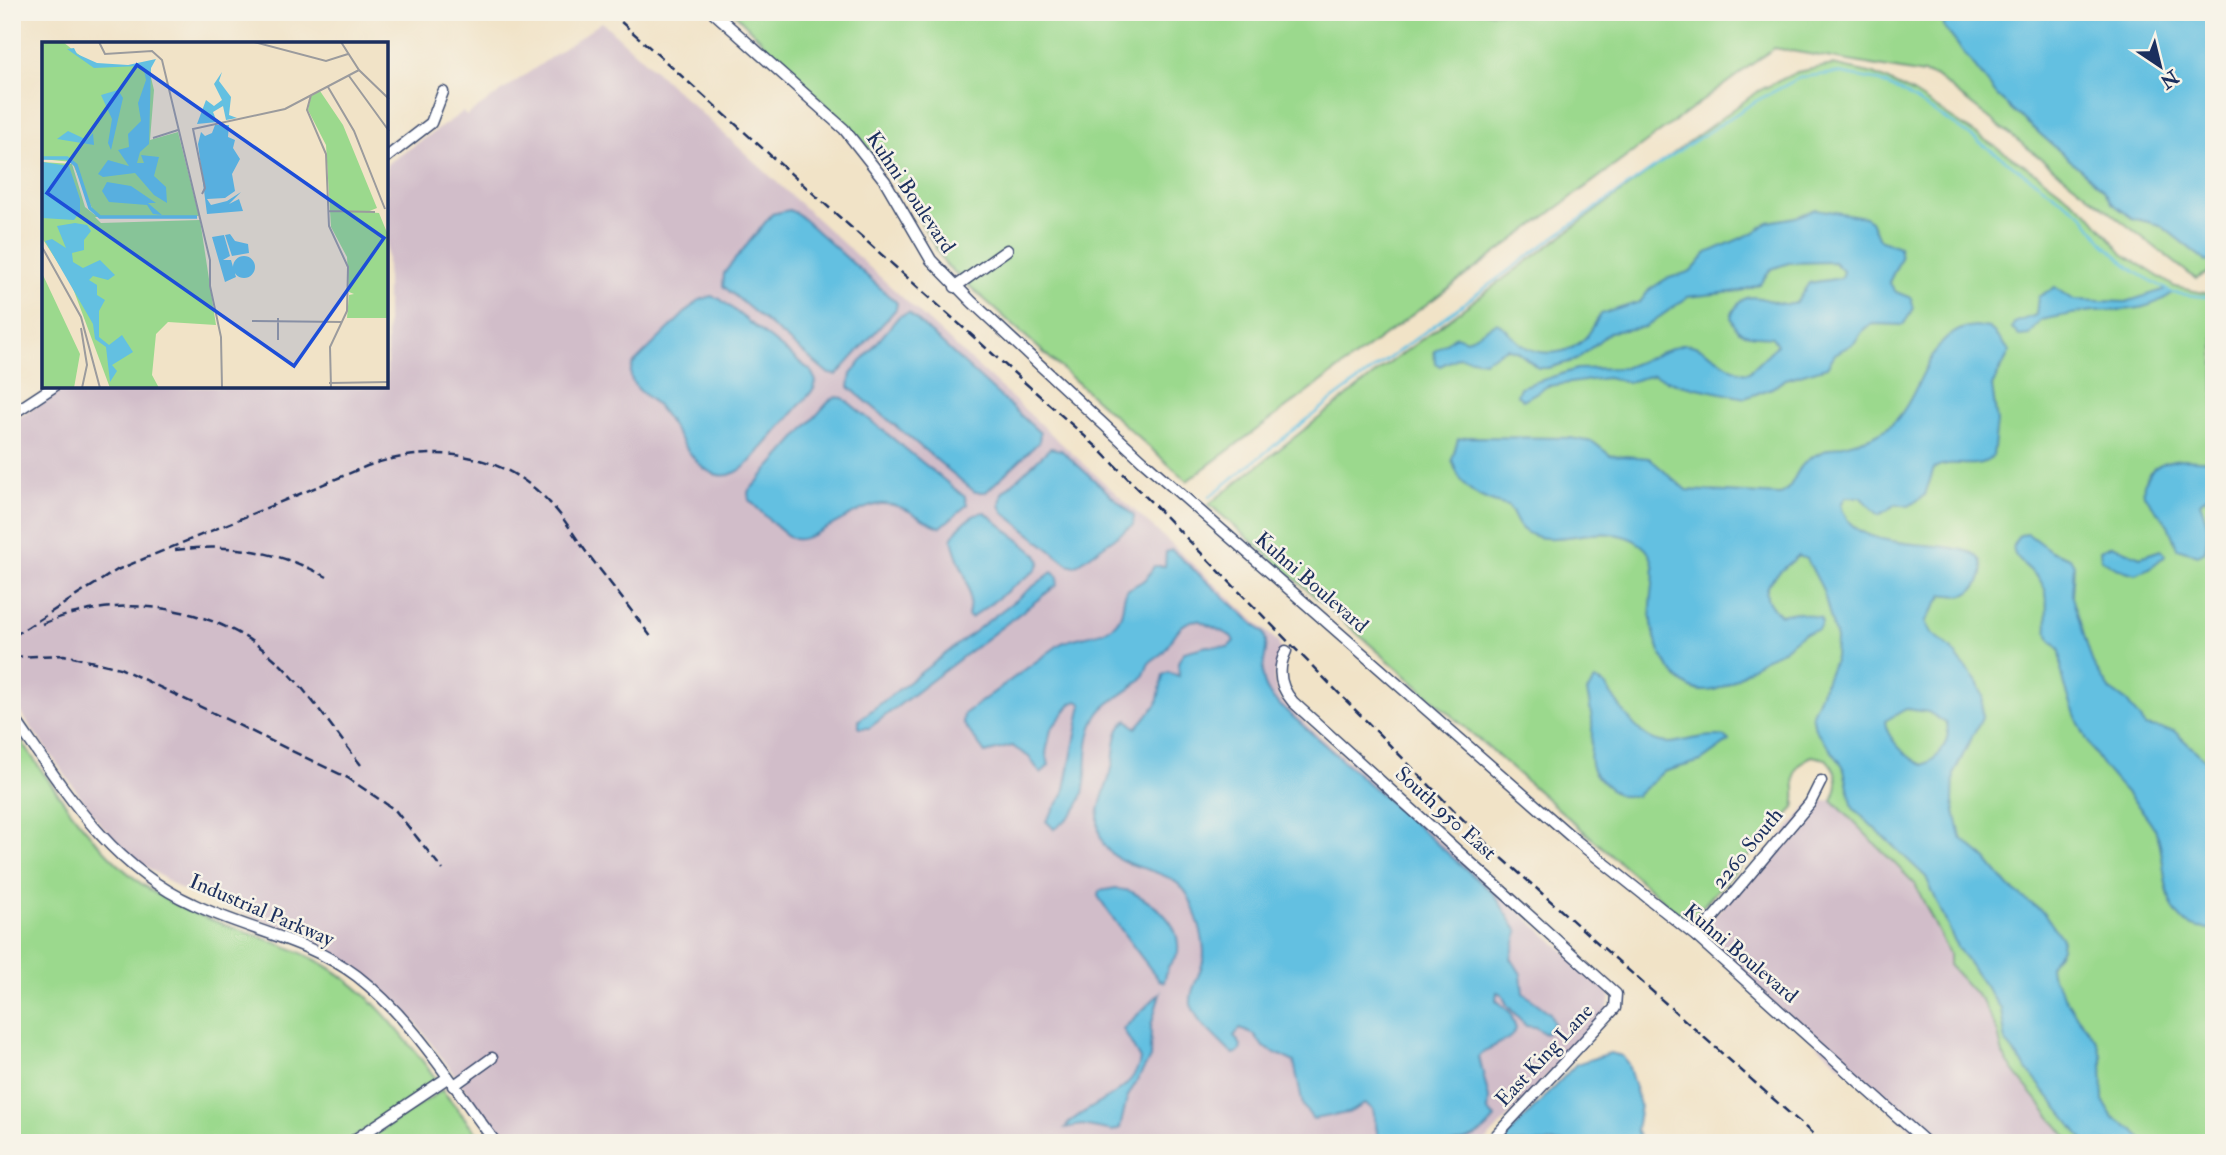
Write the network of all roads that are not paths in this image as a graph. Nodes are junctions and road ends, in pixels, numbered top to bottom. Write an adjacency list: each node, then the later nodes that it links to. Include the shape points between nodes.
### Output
1 (713, 12): 5 (street, Kuhni Boulevard, via 844,129 885,181 931,260)
2 (443, 92): 3 (street, via 431,122)
3 (388, 156)
4 (1007, 250): 5 (street)
5 (955, 287): 11 (street, Kuhni Boulevard, via 1143,461 1574,839)
6 (51, 388): 7 (street)
7 (12, 414)
8 (1286, 651): 12 (street, South 950 East, via 1281,681 1293,702)
9 (12, 716): 14 (street, Industrial Parkway, via 90,824 125,861 182,900 303,945 341,965 390,1006)
10 (1821, 781): 11 (street, 2260 South, via 1810,803)
11 (1697, 937): 18 (street, Kuhni Boulevard)
12 (1614, 990): 17 (street, East King Lane, via 1615,1008)
13 (492, 1058): 14 (street)
14 (450, 1082): 15 (street); 16 (street, Industrial Parkway)
15 (350, 1143)
16 (496, 1143)
17 (1489, 1143)
18 (1927, 1143)

